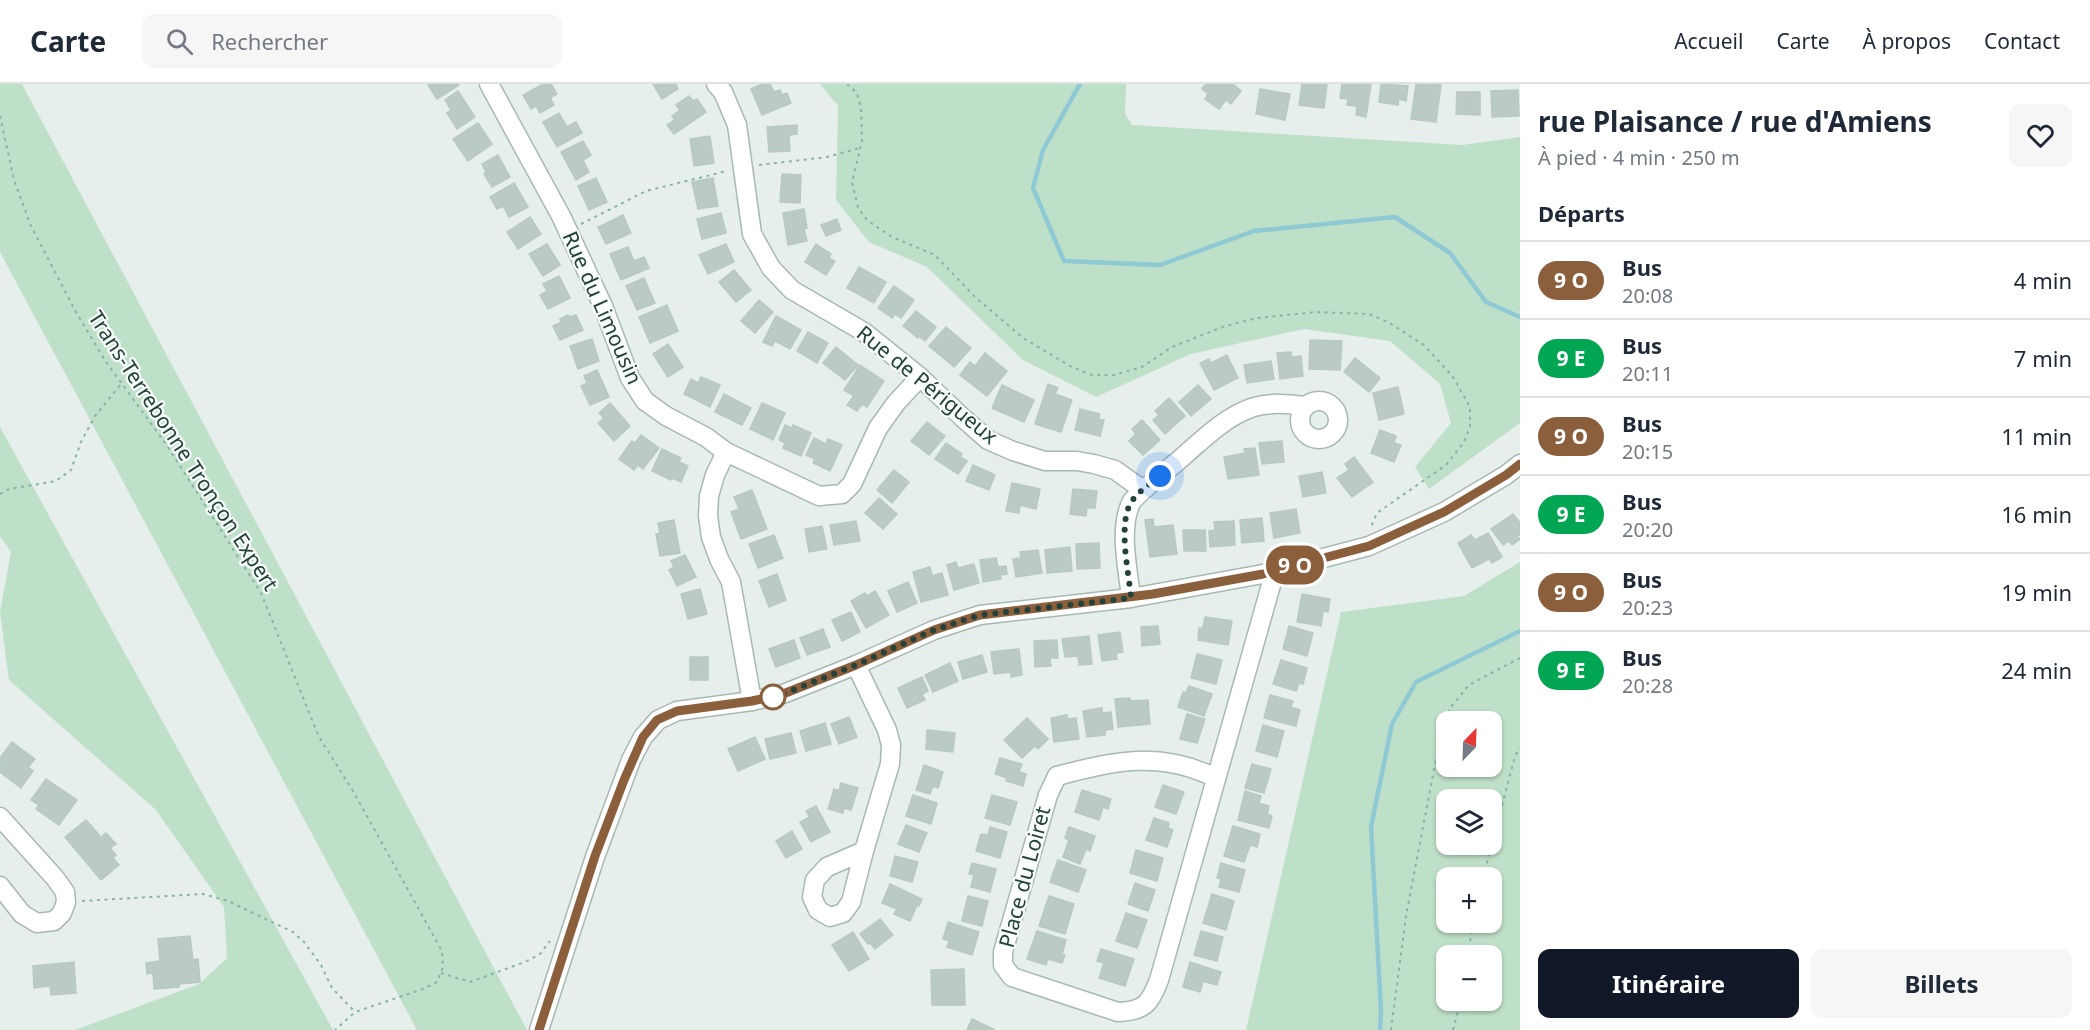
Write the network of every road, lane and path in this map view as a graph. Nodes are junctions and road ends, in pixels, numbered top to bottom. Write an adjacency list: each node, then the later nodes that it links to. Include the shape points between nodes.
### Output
1 (489, 84): 7 (street, Rue du Limousin)
2 (716, 84): 6 (street, Rue de Périgueux, via 737,125)
3 (848, 84): 5 (path, via 861,108)
4 (0, 116): 9 (path, Trans-Terrebonne Tronçon Expert, via 14,180 31,226 76,312)
5 (860, 148): 6 (path, via 827,157); 15 (path, via 852,182 858,208 868,221 892,237 935,255 975,297 1023,338 1092,375 1114,375 1142,367 1172,346 1226,326 1257,318 1316,312 1369,314 1424,345 1453,377 1470,407 1470,427 1446,465 1377,513 1370,529)
6 (744, 167): 7 (path, via 646,191); 8 (street, Rue de Périgueux, via 752,234 771,268 792,290 864,332)
7 (568, 231): 11 (street, Rue du Limousin, via 603,306 630,378 645,401)
8 (920, 377): 11 (street, Rue du Limousin, via 879,428 852,484 842,494 819,496); 13 (street, Rue de Périgueux, via 988,440 1045,461 1085,462 1115,470)
9 (122, 383): 14 (path, via 95,416 71,470 56,481); 29 (path, Trans-Terrebonne Tronçon Expert, via 166,444 261,593 319,737 442,951)
10 (1305, 406): 13 (street, via 1265,405 1240,413)
11 (726, 452): 20 (street, via 709,496 708,516 711,537 731,582)
12 (1520, 464): 15 (street, via 1444,512)
13 (1143, 490): 17 (street, via 1127,510 1125,526)
14 (0, 494)
15 (1369, 546): 16 (street)
16 (1275, 571): 17 (street); 22 (street, Place du Loiret)
17 (1131, 598): 19 (street, via 980,615 934,630)
18 (1520, 658): 34 (path, via 1469,685 1450,708 1441,733 1406,916)
19 (856, 665): 20 (street, via 783,694); 24 (street, via 891,745 890,764)
20 (752, 701): 33 (street, via 677,711 657,720 643,737 595,856)
21 (1520, 748): 25 (path)
22 (1216, 778): 22 (street, Place du Loiret, via 1159,980 1153,996 1142,1008 1118,1012 1012,977 1003,965 1003,952 1048,795 1057,776 1132,760 1196,768)
23 (0, 817): 27 (street, via 55,878 65,892)
24 (864, 851)
25 (1486, 867)
26 (0, 886): 27 (street, via 22,914 37,923 54,921)
27 (66, 902): 31 (path, via 203,894 228,901 293,932 321,965 332,988)
28 (554, 931): 29 (path, via 540,954 525,962 470,982)
29 (441, 973): 31 (path, via 437,982 423,989)
30 (1458, 1011): 35 (path)
31 (355, 1012): 32 (path)
32 (334, 1030)
33 (539, 1030)
34 (1391, 1030)
35 (1453, 1030)

